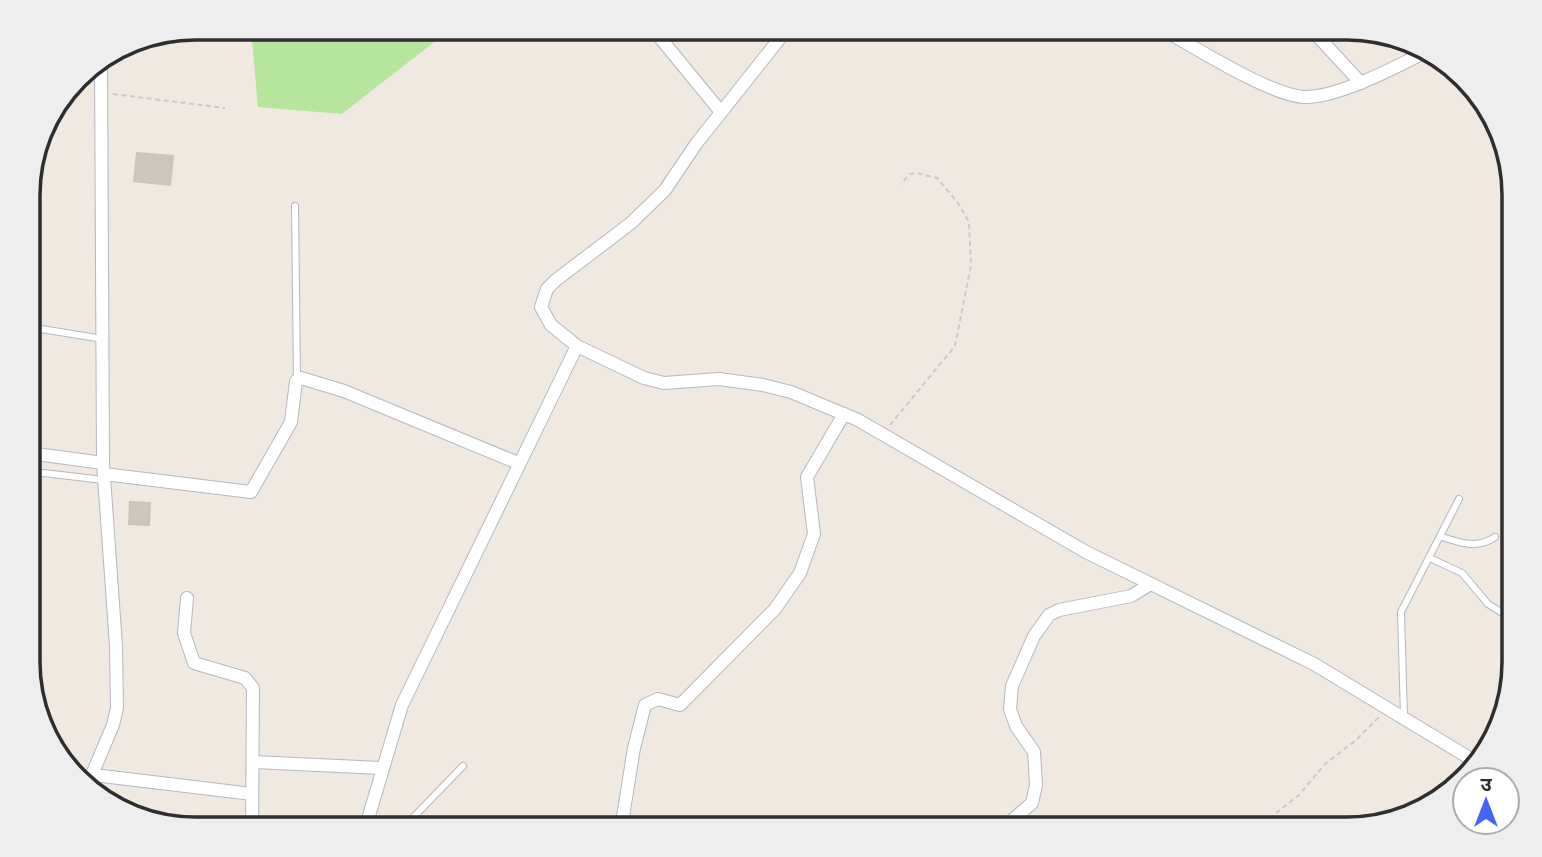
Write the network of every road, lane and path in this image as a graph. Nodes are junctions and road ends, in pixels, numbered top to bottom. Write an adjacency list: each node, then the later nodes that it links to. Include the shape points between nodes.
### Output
1 (662, 40): 10 (street)
2 (779, 40): 10 (street)
3 (1183, 40): 7 (street, via 1298,96 1312,97)
4 (1321, 40): 7 (street)
5 (1415, 57): 7 (street)
6 (101, 72): 8 (street)
7 (1361, 83)
8 (102, 92): 9 (path); 14 (street)
9 (225, 108)
10 (721, 112): 15 (street, via 651,204 547,289 541,307 545,317)
11 (901, 184): 18 (path, via 910,174 937,178 965,214 972,249 955,346)
12 (295, 206): 16 (lane)
13 (40, 329): 14 (lane)
14 (103, 339): 21 (street)
15 (578, 346): 17 (street, via 644,378 664,383 719,379 763,385); 20 (street)
16 (297, 379): 20 (street, via 344,391); 21 (street, via 291,422 251,492)
17 (844, 414): 18 (street); 44 (street, via 808,473 814,534 792,586 680,705 658,699 646,705)
18 (883, 434): 27 (street)
19 (40, 456): 21 (street)
20 (518, 463): 35 (street, via 402,705)
21 (104, 473): 22 (lane); 36 (street, via 117,708)
22 (40, 474)
23 (1459, 499): 24 (lane)
24 (1442, 537): 25 (lane, via 1473,545); 26 (lane)
25 (1495, 537)
26 (1430, 558): 29 (lane, via 1462,573 1488,604); 31 (lane, via 1401,612)
27 (1149, 585): 30 (street, via 1314,664); 39 (street, via 1131,596 1059,610 1049,615 1034,636 1014,678 1010,702 1016,726 1034,752 1035,796)
28 (187, 598): 33 (street, via 184,632 194,663 252,684)
29 (1501, 612)
30 (1386, 708): 31 (street); 40 (path)
31 (1404, 717): 32 (street)
32 (1469, 757)
33 (253, 762): 35 (street); 38 (street)
34 (463, 766): 43 (lane)
35 (381, 768): 42 (street)
36 (92, 777)
37 (96, 780): 38 (street)
38 (252, 794): 41 (street)
39 (1018, 816)
40 (1272, 816)
41 (252, 817)
42 (368, 817)
43 (414, 817)
44 (623, 817)

